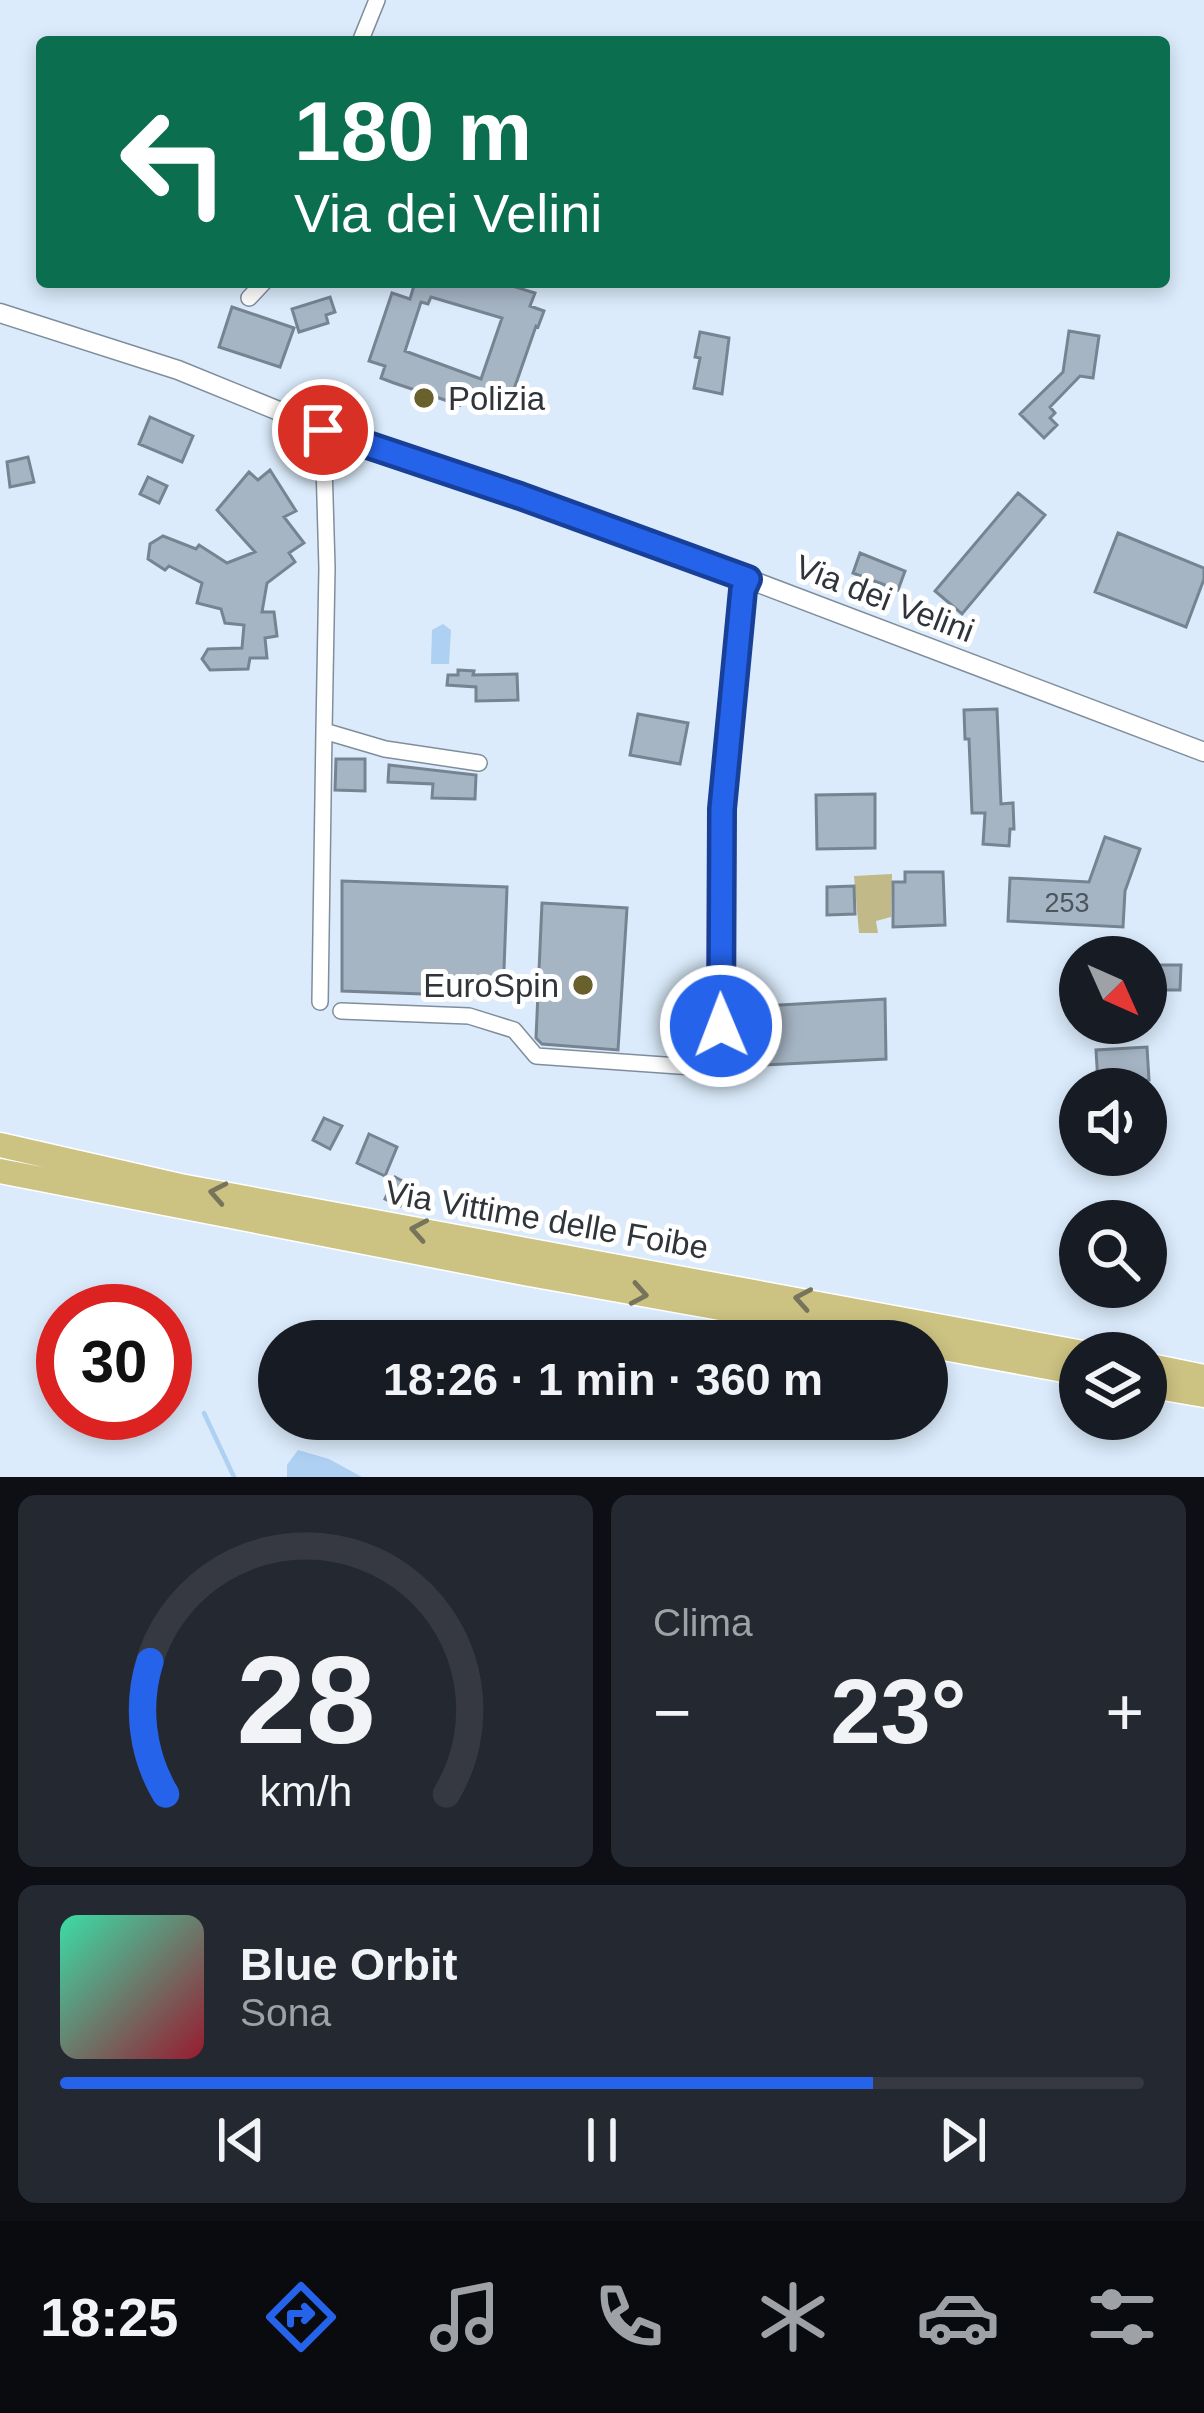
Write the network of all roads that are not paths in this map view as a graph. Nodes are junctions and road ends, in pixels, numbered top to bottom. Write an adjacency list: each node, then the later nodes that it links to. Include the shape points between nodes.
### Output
1 (377, 0): 2 (street)
2 (362, 36)
3 (259, 288): 4 (street)
4 (250, 298)
5 (0, 313): 6 (street, Via dei Velini, via 178,370)
6 (323, 430): 7 (street, Via dei Velini); 8 (street)
7 (748, 579): 9 (street, Via dei Velini); 12 (street, via 722,809 721,1069 536,1056 514,1030 469,1016)
8 (324, 731): 10 (street); 11 (street)
9 (1204, 752)
10 (479, 764)
11 (320, 1002)
12 (341, 1010)
13 (0, 1145): 17 (main road, Via Vittime delle Foibe, one-way to 13, via 180,1186)
14 (0, 1171): 15 (main road, Via Vittime delle Foibe, one-way to 15)
15 (787, 1320)
16 (948, 1349): 18 (main road)
17 (1059, 1349)
18 (1059, 1368)
19 (1167, 1369): 20 (main road)
20 (1204, 1377)
21 (1167, 1388): 22 (main road)
22 (1204, 1395)

